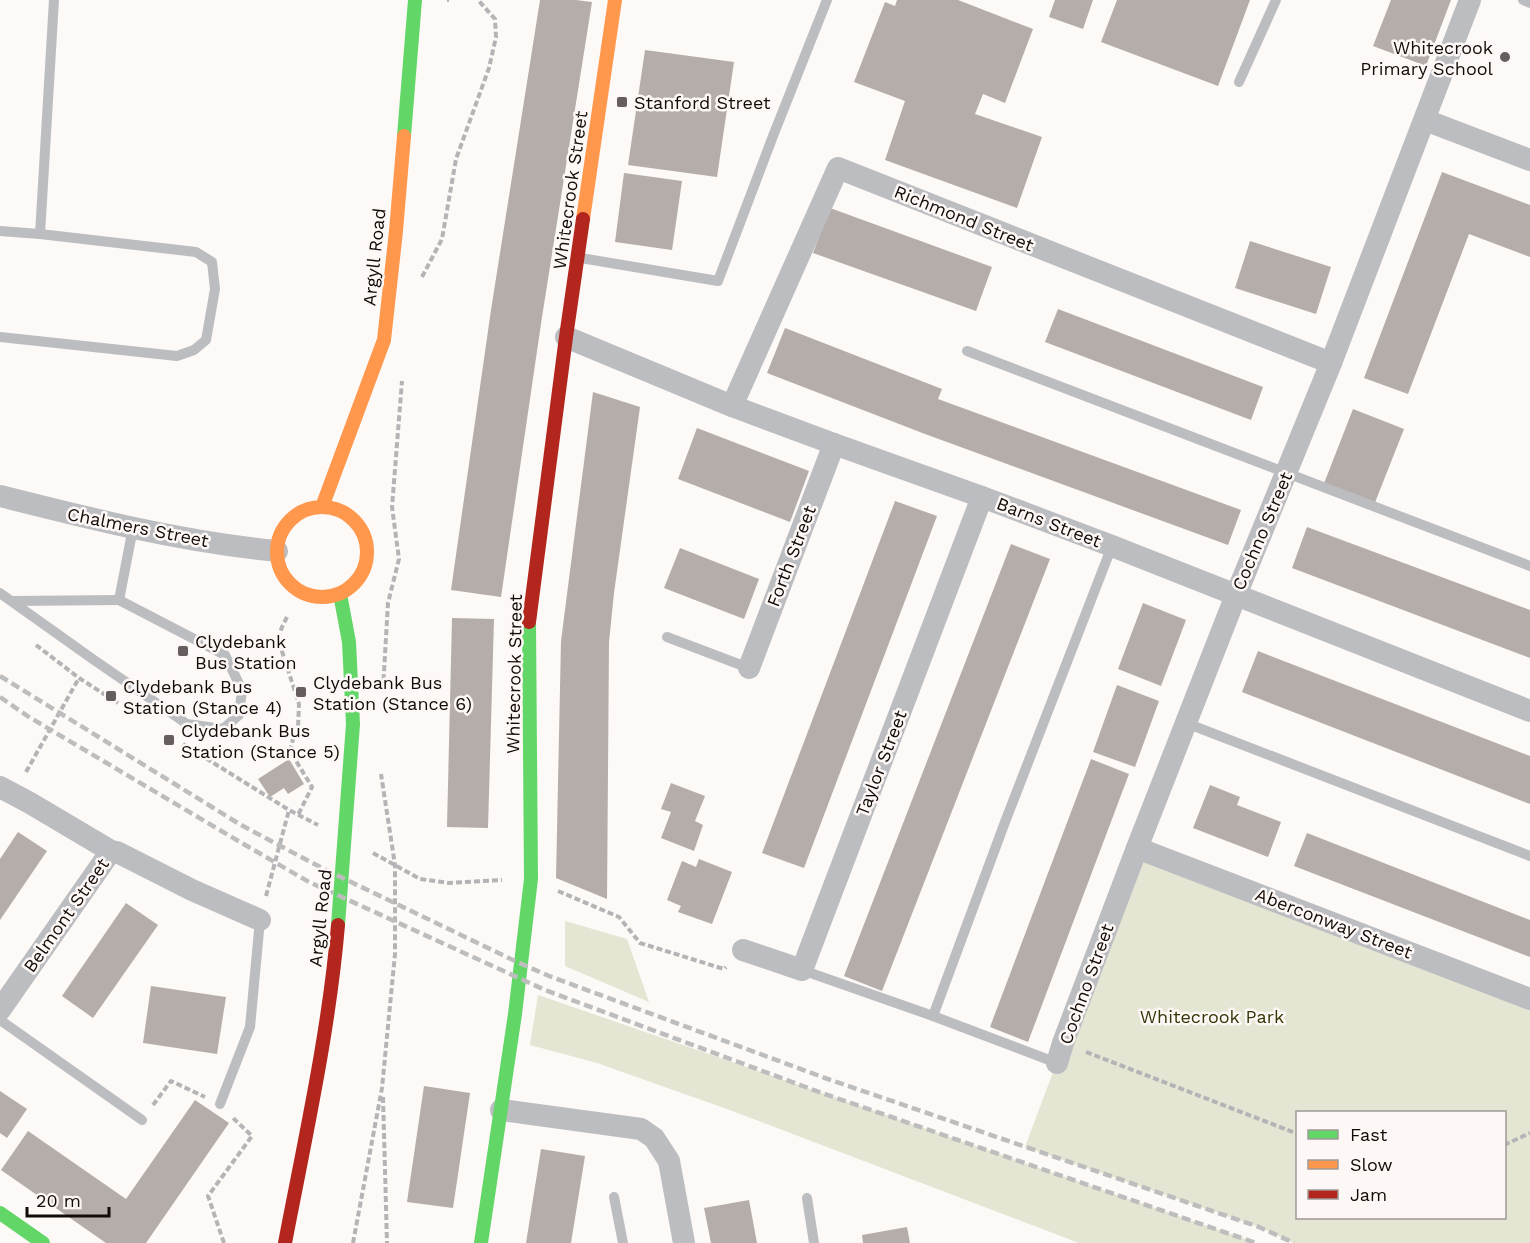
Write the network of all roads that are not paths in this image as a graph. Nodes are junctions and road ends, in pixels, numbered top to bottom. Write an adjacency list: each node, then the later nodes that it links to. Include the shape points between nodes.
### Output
1 (54, 0): 13 (lane)
2 (415, 0): 24 (street, Argyll Road, via 384,340)
3 (615, 0): 14 (street, Whitecrook Street)
4 (827, 0): 14 (lane, via 718,281)
5 (1276, 0): 9 (lane)
6 (1470, 0): 10 (street, Cochno Street)
7 (1523, 0): 8 (lane)
8 (1530, 3)
9 (1239, 82)
10 (1425, 120): 11 (street); 18 (street, Cochno Street)
11 (1530, 160)
12 (0, 231): 13 (lane)
13 (40, 234): 15 (lane, via 196,252 212,262 214,289 206,340 177,356)
14 (578, 258): 16 (street, Whitecrook Street)
15 (0, 337)
16 (566, 337): 19 (street, Barns Street); 51 (street, Whitecrook Street, via 530,621 531,879)
17 (967, 351): 21 (lane)
18 (1331, 363): 19 (street, Richmond Street, via 838,168); 21 (street, Cochno Street)
19 (732, 406): 20 (street, Barns Street)
20 (834, 444): 22 (street, Barns Street); 35 (street, Forth Street)
21 (1287, 472): 28 (lane); 31 (street, Cochno Street)
22 (982, 497): 26 (street, Barns Street); 44 (street, Taylor Street)
23 (1, 498): 25 (street, Chalmers Street)
24 (322, 507): 27 (street, via 304,510 291,520 280,535); 30 (street, via 339,510 354,520 364,534 364,569 354,584)
25 (133, 528): 27 (street, Chalmers Street); 32 (lane)
26 (1112, 546): 31 (street, Barns Street); 47 (lane)
27 (277, 551): 30 (street, via 280,569 290,584 305,594 322,598)
28 (1530, 566)
29 (0, 592): 33 (lane)
30 (340, 594): 57 (street, Argyll Road, via 350,642 353,724 345,839 334,968)
31 (1236, 595): 36 (street, Barns Street); 37 (street, Cochno Street)
32 (119, 600): 33 (lane); 33 (lane, via 225,655 242,690 238,715 223,729 187,724)
33 (13, 602)
34 (667, 637): 35 (lane)
35 (748, 668)
36 (1530, 711)
37 (1186, 723): 39 (street, Cochno Street); 41 (lane)
38 (7, 790): 40 (street, Belmont Street)
39 (1137, 848): 45 (street, Aberconway Street); 49 (street, Cochno Street)
40 (111, 851): 42 (street, Belmont Street); 46 (street, Belmont Street)
41 (1530, 856)
42 (260, 920): 50 (lane, via 250,1027)
43 (743, 950): 44 (street)
44 (802, 970): 47 (lane)
45 (1530, 999)
46 (0, 1010)
47 (933, 1016): 49 (lane)
48 (0, 1020): 52 (lane)
49 (1060, 1053)
50 (220, 1104)
51 (501, 1110): 58 (street, Whitecrook Street); 60 (street, via 641,1129 654,1138 669,1161)
52 (142, 1120)
53 (614, 1197): 59 (lane)
54 (807, 1198): 61 (lane)
55 (0, 1213): 56 (street)
56 (43, 1243)
57 (285, 1243)
58 (480, 1243)
59 (623, 1243)
60 (684, 1243)
61 (813, 1243)

